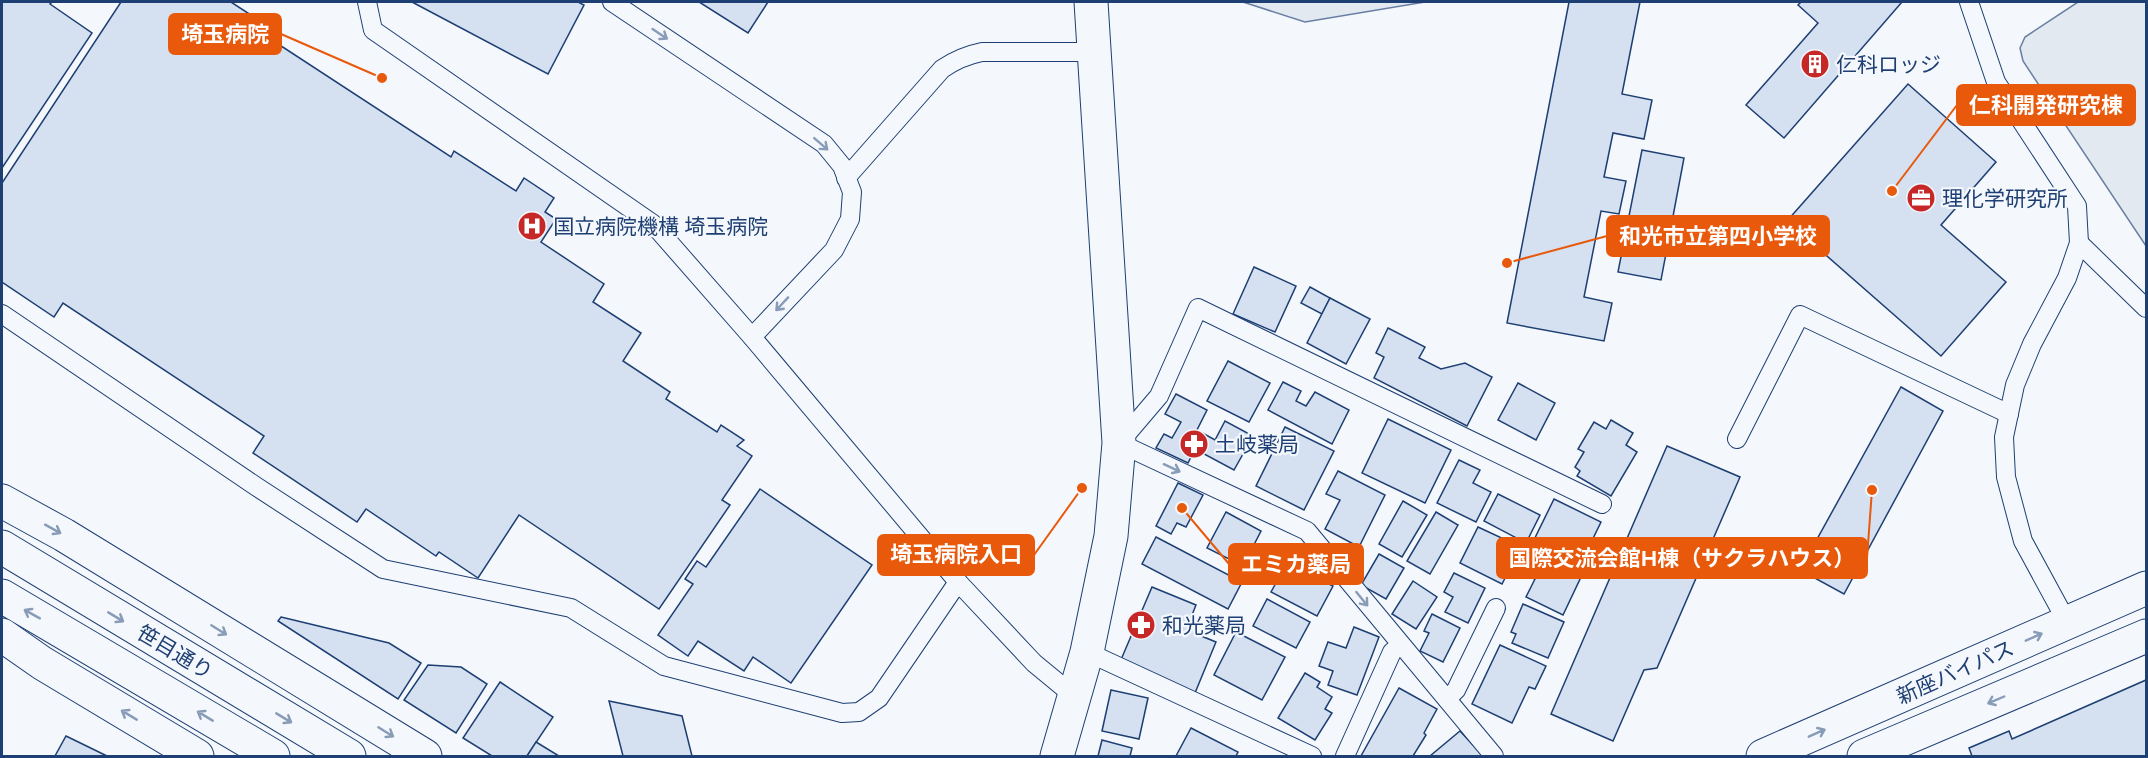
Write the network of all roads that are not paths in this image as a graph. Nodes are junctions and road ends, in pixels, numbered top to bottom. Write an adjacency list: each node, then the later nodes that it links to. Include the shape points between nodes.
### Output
1 (367, 2): 10 (lane, via 373,30 653,224)
2 (612, 2): 6 (lane, one-way to 6, via 824,144 842,166)
3 (1091, 2): 5 (main road)
4 (1969, 2): 7 (lane, via 1996,82 2077,206)
5 (1095, 52): 6 (lane, via 982,52 954,61 942,69); 13 (main road)
6 (846, 178): 10 (lane, one-way to 10, via 852,192 850,219 834,250)
7 (2079, 243): 8 (lane); 11 (lane, via 2067,278 2015,385)
8 (2146, 308)
9 (2, 314): 17 (lane, via 383,569 571,608 664,666 842,713 859,712 879,698)
10 (752, 337): 17 (lane)
11 (2009, 414): 12 (lane, via 1800,315); 21 (lane, via 2004,437 2006,477 2023,541)
12 (1737, 439)
13 (1119, 443): 15 (lane, via 1159,396 1198,308); 24 (lane, one-way to 24, via 1307,531); 25 (main road, via 1112,536)
14 (2, 501): 31 (main road, one-way to 31)
15 (1602, 504)
16 (2, 547): 30 (main road, 笹目通り, one-way to 30)
17 (958, 582): 26 (lane, via 1034,663)
18 (2146, 588): 21 (main road, 新座バイパス)
19 (2, 596): 29 (main road, 笹目通り, one-way to 19)
20 (1496, 608): 27 (lane, via 1456,690)
21 (2067, 622): 36 (main road, 新座バイパス, one-way to 21)
22 (2, 635): 28 (main road, one-way to 22)
23 (2146, 636): 37 (main road, 新座バイパス, one-way to 37)
24 (1400, 645): 27 (lane); 34 (lane, via 1392,652)
25 (1087, 652): 26 (main road); 33 (lane)
26 (1074, 696): 32 (main road)
27 (1447, 699): 35 (lane)
28 (197, 756)
29 (273, 756)
30 (349, 756)
31 (425, 756)
32 (1057, 756)
33 (1312, 756)
34 (1345, 756)
35 (1494, 756)
36 (1763, 756)
37 (1864, 756)

